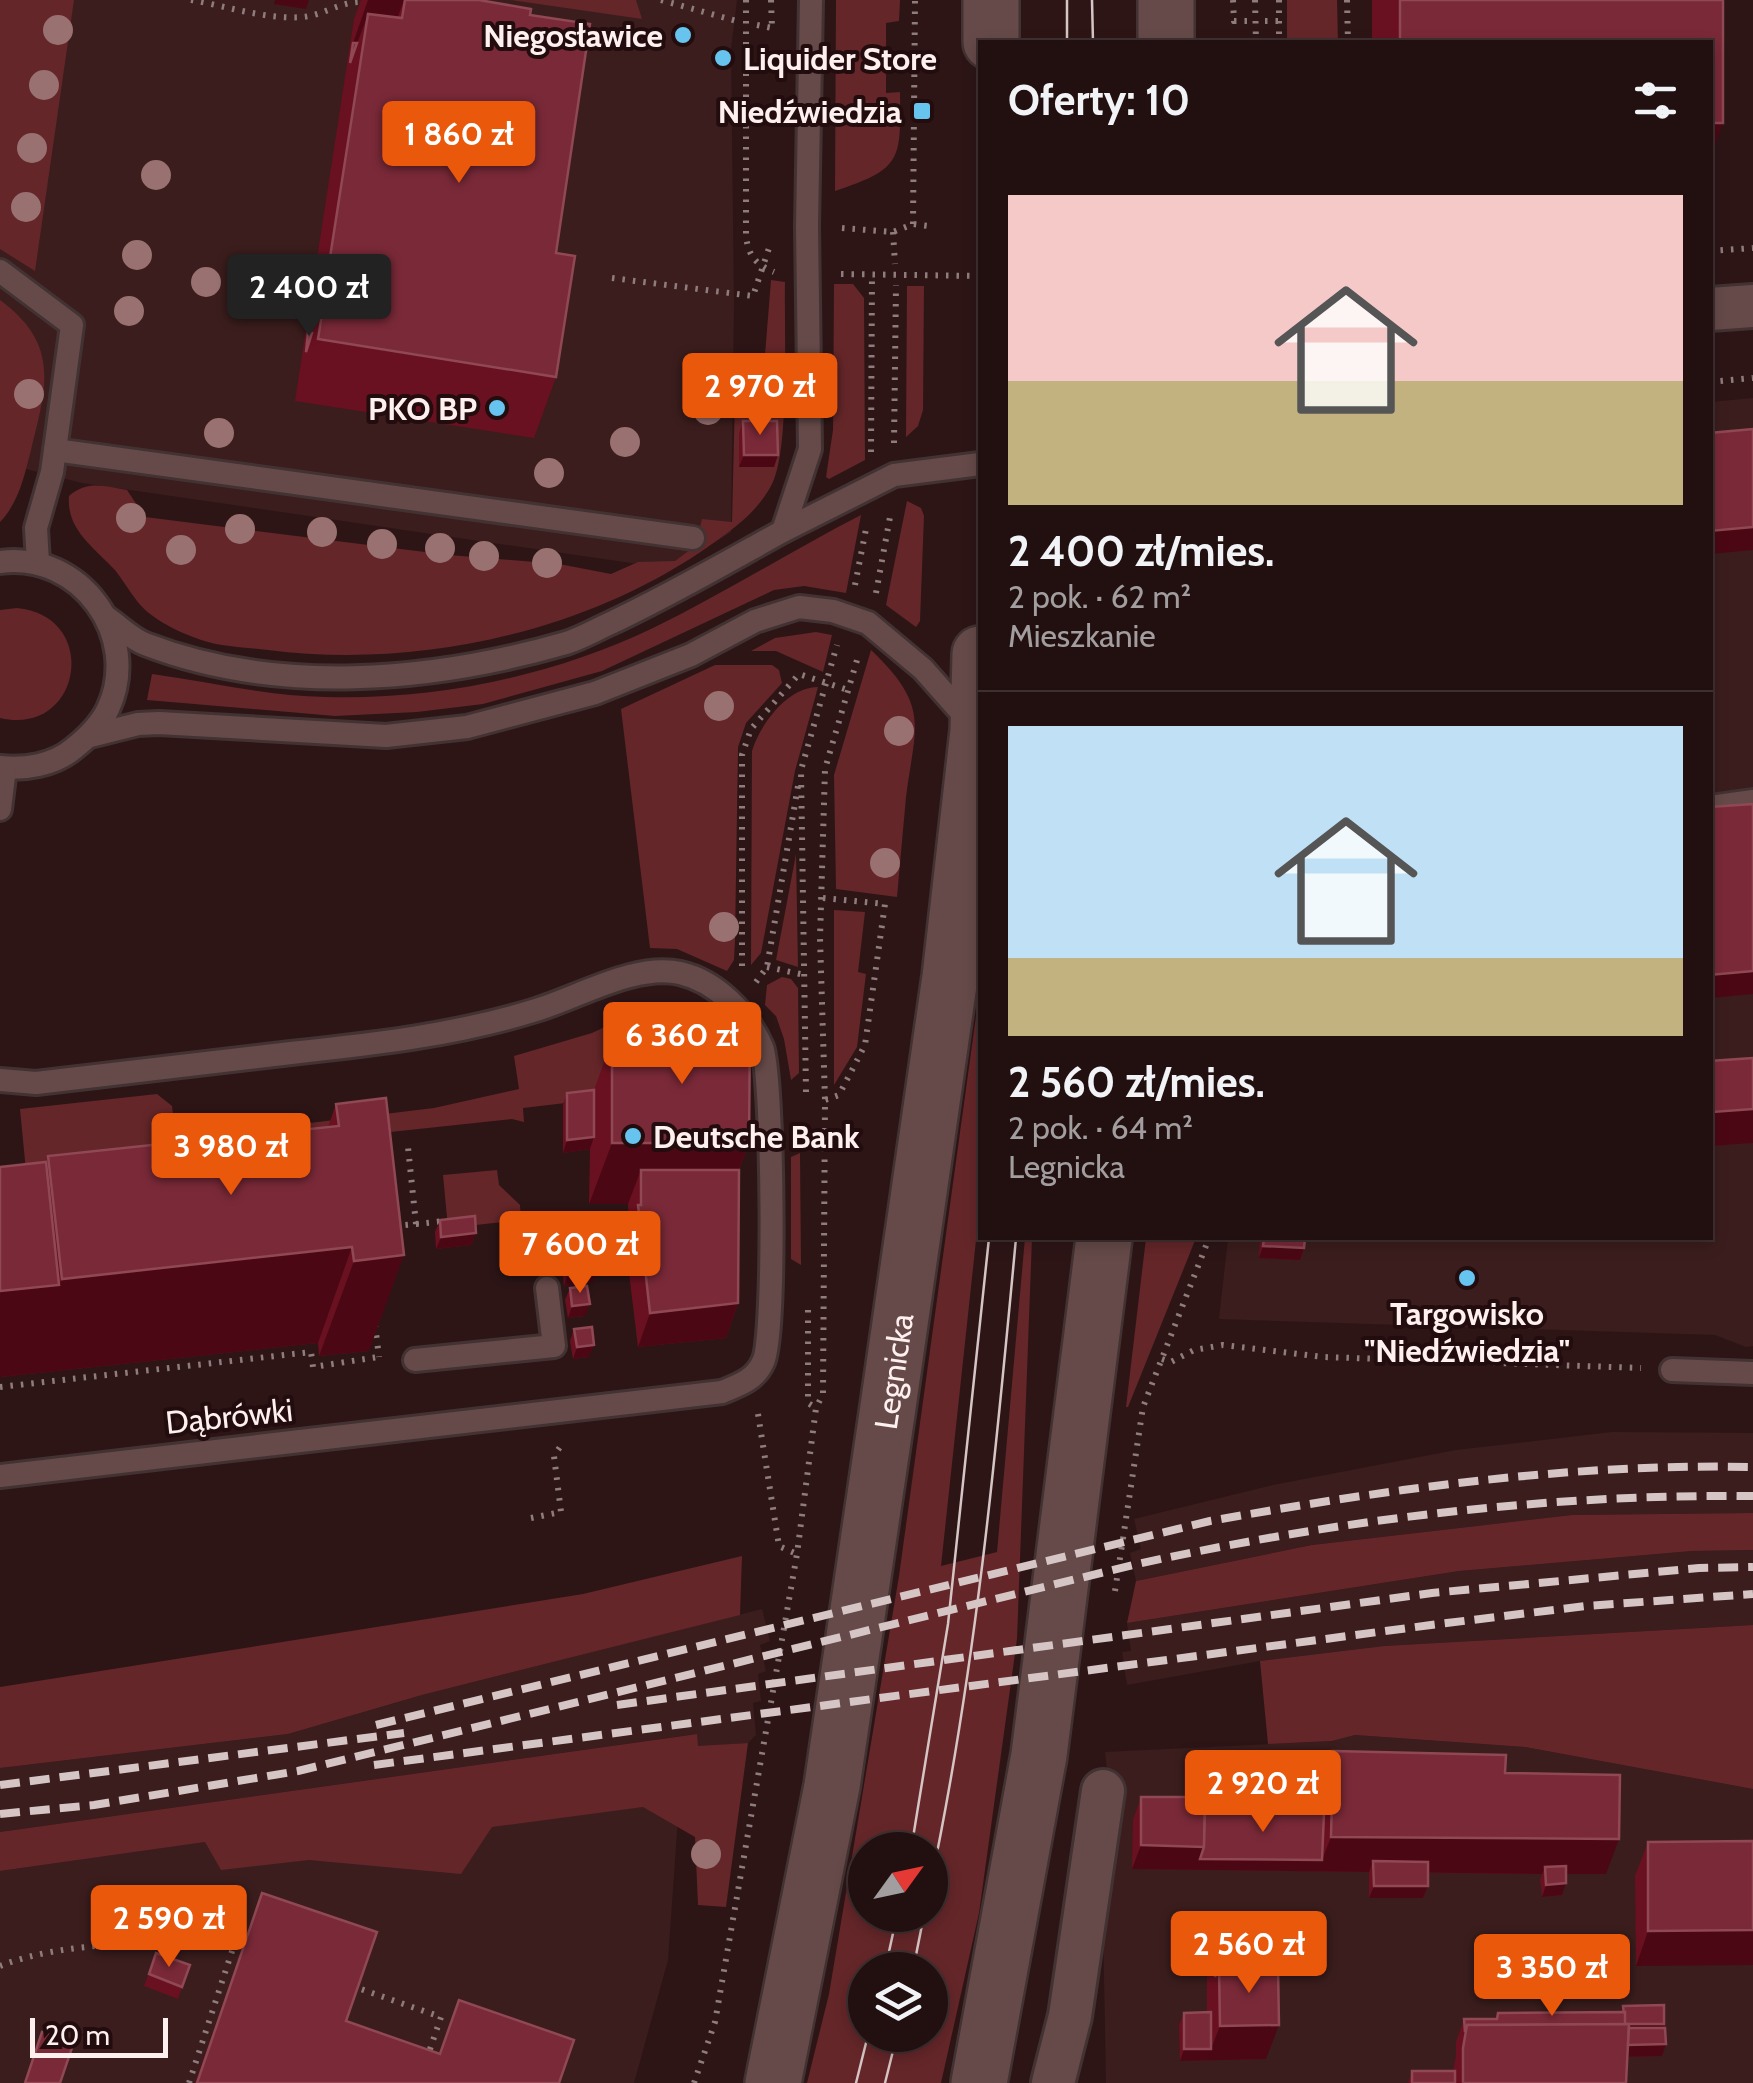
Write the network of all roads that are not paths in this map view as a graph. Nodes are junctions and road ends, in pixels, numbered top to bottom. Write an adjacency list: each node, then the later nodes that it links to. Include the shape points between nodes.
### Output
1 (811, 0): 11 (lane, via 810,448)
2 (991, 0): 4 (main road)
3 (1166, 0): 5 (main road)
4 (991, 40)
5 (1166, 40)
6 (0, 271): 9 (lane, via 72,325)
7 (1753, 306): 8 (street)
8 (1713, 310)
9 (56, 450): 12 (lane); 14 (lane, via 36,528)
10 (978, 464): 11 (lane, via 894,474)
11 (783, 530): 15 (lane, via 660,600 568,642 372,678 203,664 143,644)
12 (693, 538)
13 (0, 562): 14 (lane)
14 (38, 563): 15 (lane, via 66,574)
15 (108, 618): 17 (lane, via 117,680)
16 (978, 731): 17 (lane, via 923,668 868,623 799,607 755,620 595,694 467,727 386,736 159,723); 30 (main road, Legnicka, via 950,976 832,1786)
17 (90, 736): 18 (lane, via 36,766)
18 (3, 767): 21 (lane)
19 (1753, 801): 20 (lane)
20 (1713, 806)
21 (0, 809)
22 (0, 1080): 28 (lane, Dąbrówki, via 36,1083 401,1041 502,1021 642,972 680,973 732,1004 752,1027 764,1050 770,1123 770,1316 767,1354 751,1378 712,1393)
23 (1104, 1240): 31 (main road, via 1038,1755)
24 (547, 1288): 25 (lane, via 554,1346)
25 (415, 1360)
26 (1672, 1370): 27 (lane)
27 (1753, 1373)
28 (0, 1476)
29 (1103, 1791): 32 (street, via 1070,2016)
30 (772, 2083)
31 (978, 2083)
32 (1053, 2083)

